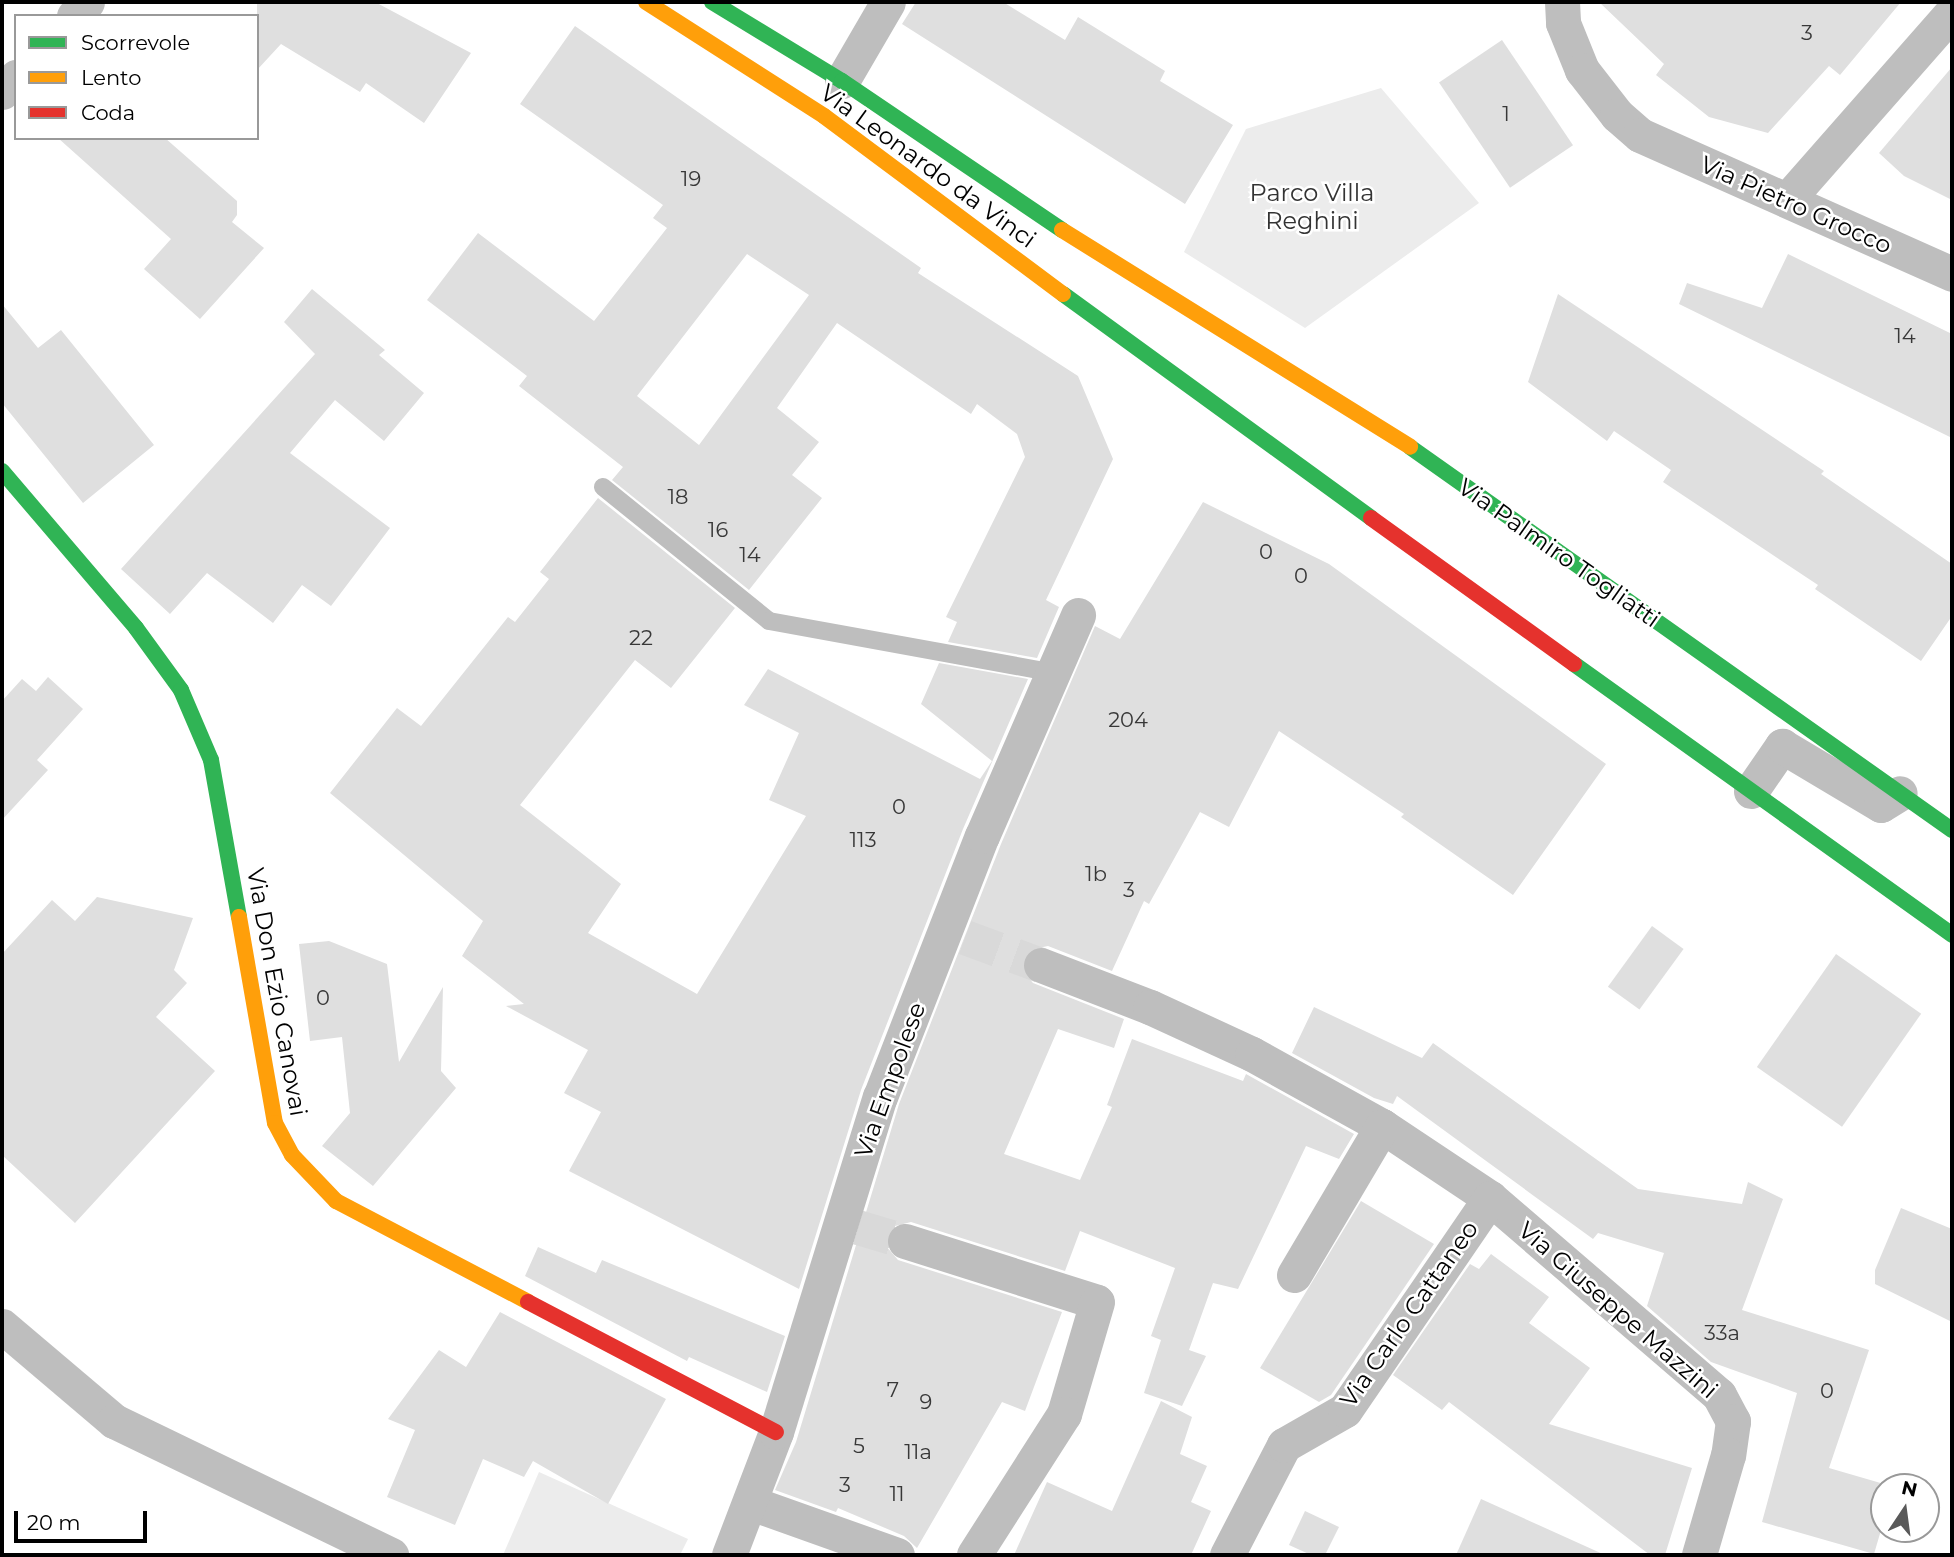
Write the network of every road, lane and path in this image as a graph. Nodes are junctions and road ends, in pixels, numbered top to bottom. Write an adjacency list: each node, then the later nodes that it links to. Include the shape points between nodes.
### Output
1 (646, 2): 16 (main road, Via Leonardo da Vinci, via 824,116 1177,378)
2 (712, 2): 7 (main road, Via Leonardo da Vinci)
3 (888, 2): 7 (street)
4 (1562, 2): 9 (street, Via Pietro Grocco, via 1563,23 1582,70 1617,115 1640,135)
5 (1952, 12): 9 (street)
6 (14, 79): 8 (street)
7 (842, 81): 11 (main road, Via Leonardo da Vinci, via 1132,278)
8 (2, 92)
9 (1787, 200): 10 (street, Via Pietro Grocco)
10 (1952, 274)
11 (1210, 324): 17 (main road, Via Palmiro Togliatti, via 1405,444)
12 (2, 471): 26 (main road, Via Don Ezio Canovai, via 136,628 181,690 211,760 275,1123 292,1155 336,1201)
13 (603, 487): 15 (lane, via 769,621)
14 (1078, 615): 15 (street, Via Empolese)
15 (1051, 672): 26 (street, Via Empolese, via 955,934 880,1097 850,1225)
16 (1751, 791): 17 (street, via 1782,746 1881,805); 19 (main road)
17 (1900, 793): 18 (main road, Via Palmiro Togliatti)
18 (1952, 830)
19 (1952, 935)
20 (1041, 965): 21 (street, Via Giuseppe Mazzini, via 1150,1007 1252,1054)
21 (1382, 1126): 22 (street, Via Giuseppe Mazzini); 24 (street)
22 (1490, 1198): 32 (street, Via Carlo Cattaneo, via 1345,1410 1283,1445); 33 (street, Via Giuseppe Mazzini, via 1719,1395 1733,1421 1728,1455)
23 (905, 1241): 31 (street, via 1097,1302 1064,1414)
24 (1294, 1275)
25 (2, 1326): 28 (street, via 114,1421)
26 (776, 1432): 27 (street, Via Empolese)
27 (751, 1503): 29 (street, Via Empolese); 30 (street)
28 (391, 1555)
29 (729, 1555)
30 (897, 1555)
31 (974, 1555)
32 (1227, 1555)
33 (1699, 1555)

